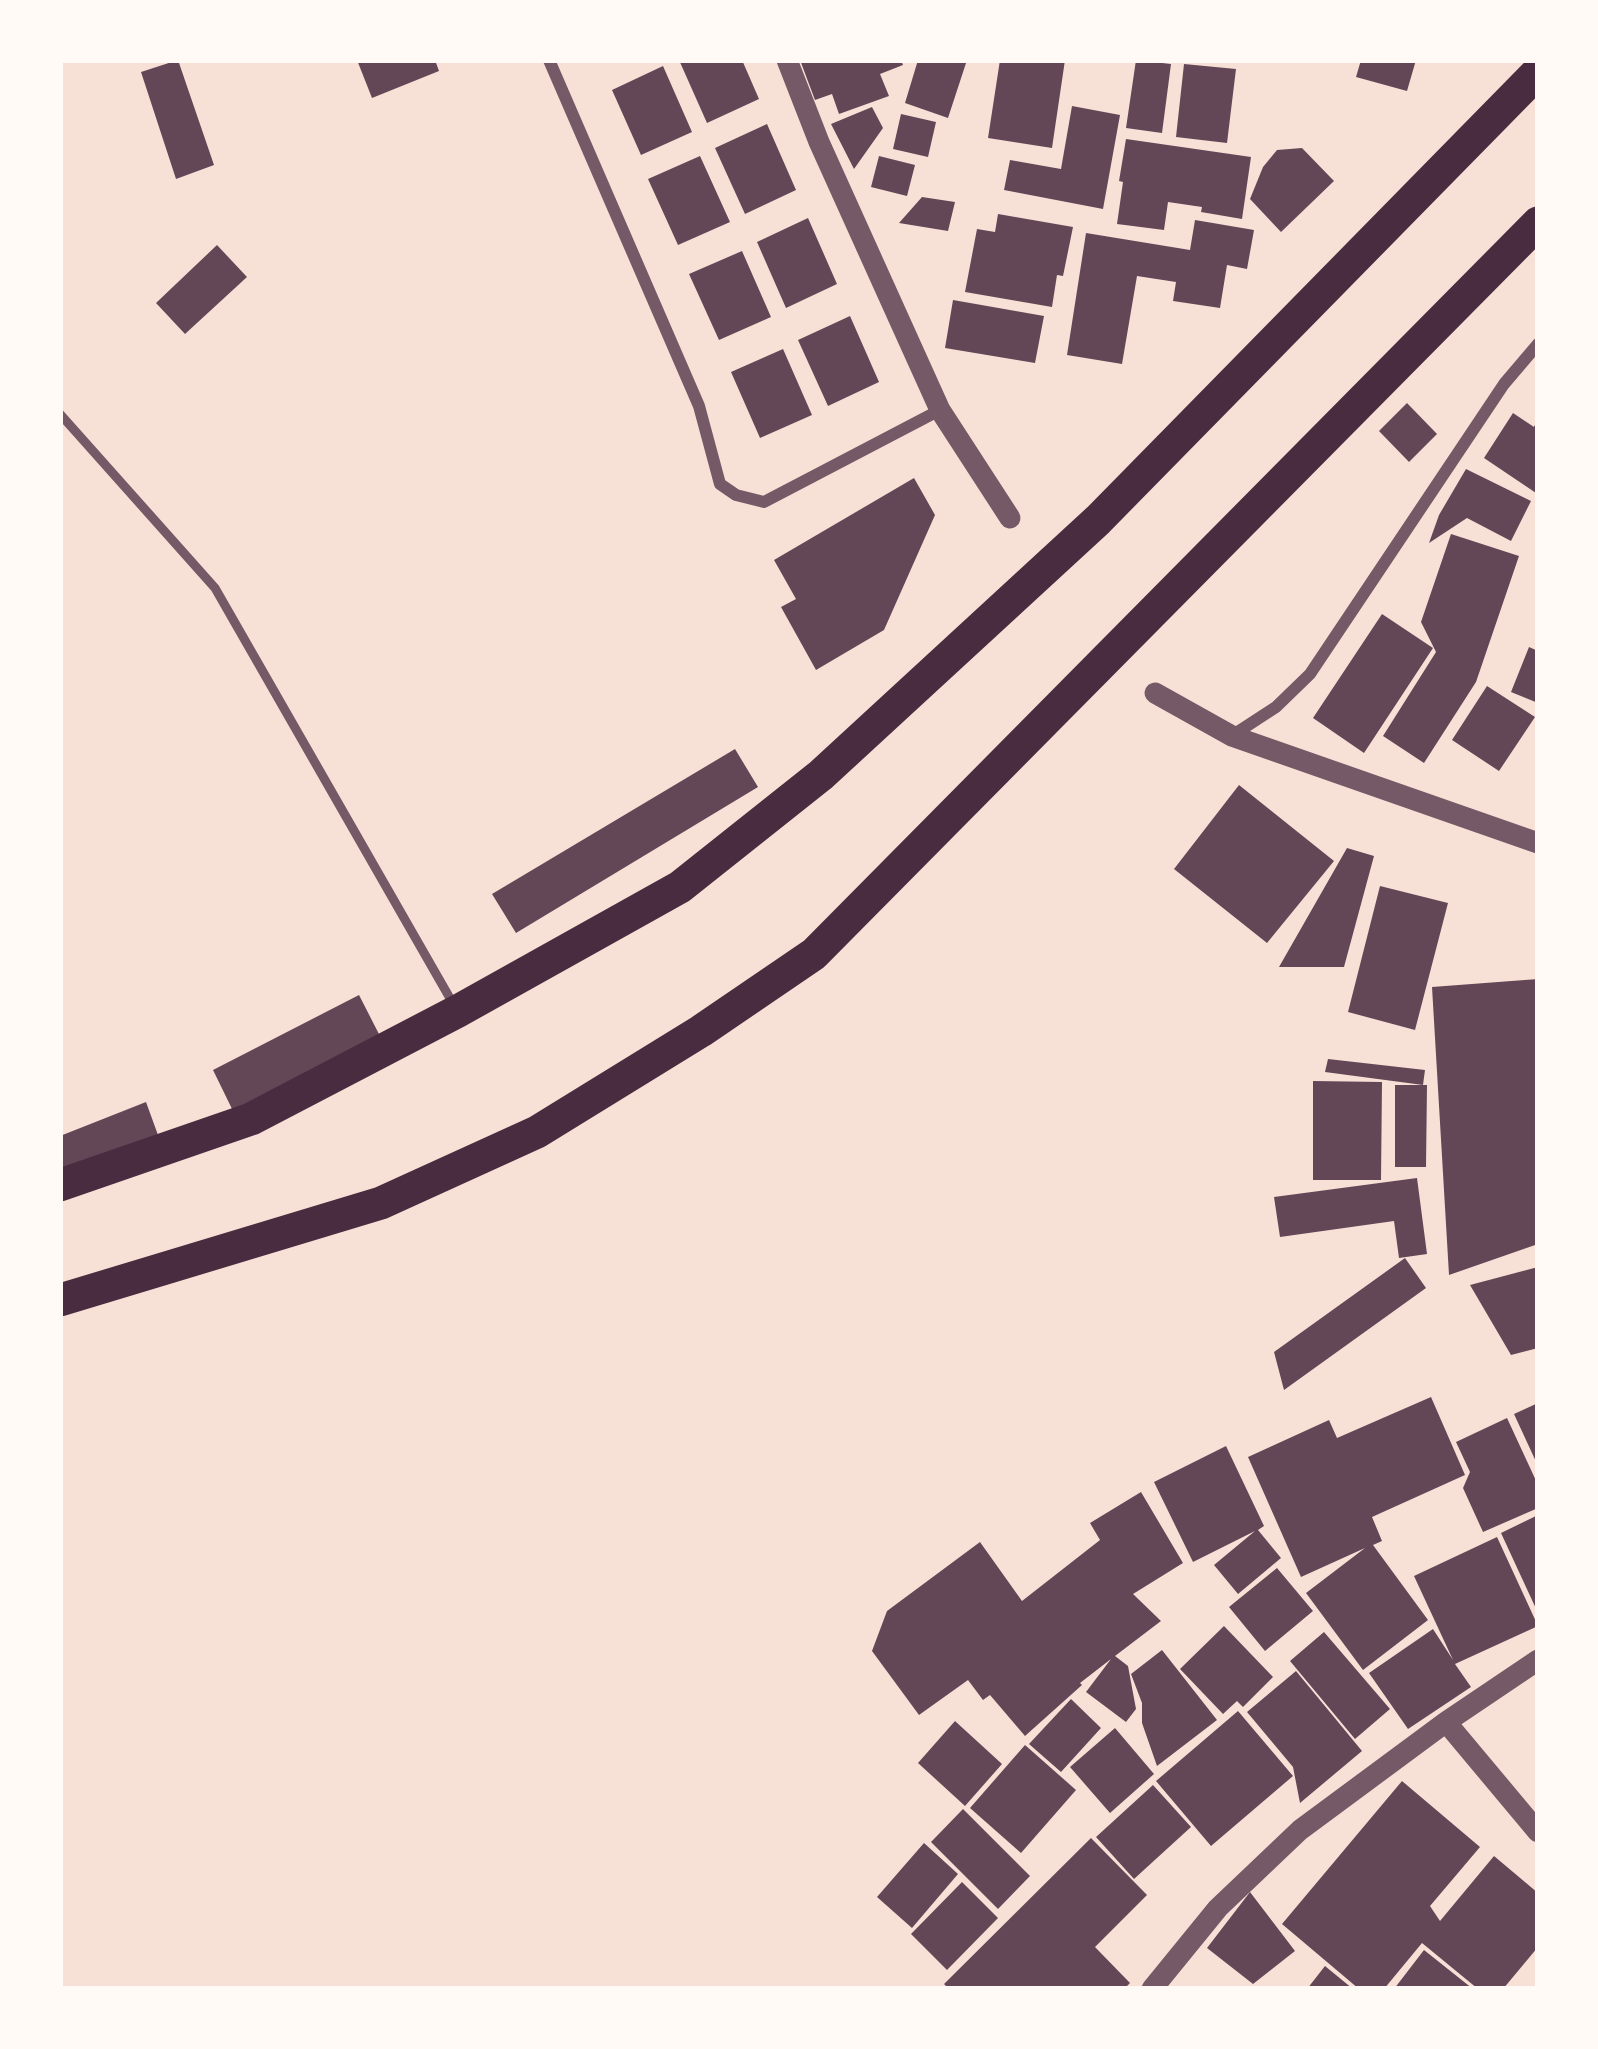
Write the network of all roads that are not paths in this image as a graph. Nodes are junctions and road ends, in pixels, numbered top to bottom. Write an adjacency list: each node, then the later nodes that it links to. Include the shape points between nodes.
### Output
1 (549, 60): 6 (street, via 699,406 719,484 764,502)
2 (787, 60): 6 (street)
3 (1538, 72): 12 (highway, via 1098,520 821,775 680,886)
4 (1538, 224): 14 (highway, via 814,954 537,1132 381,1203)
5 (1538, 344): 10 (street, via 1310,674)
6 (940, 410): 8 (street)
7 (60, 414): 12 (lane, via 214,588)
8 (1010, 518)
9 (1155, 693): 10 (street)
10 (1232, 736): 11 (street)
11 (1538, 843)
12 (458, 1011): 13 (highway, via 251,1119)
13 (60, 1185)
14 (60, 1300)
15 (1538, 1660): 16 (street)
16 (1446, 1722): 17 (street); 18 (street, via 1300,1830 1218,1908)
17 (1538, 1832)
18 (1152, 1989)

